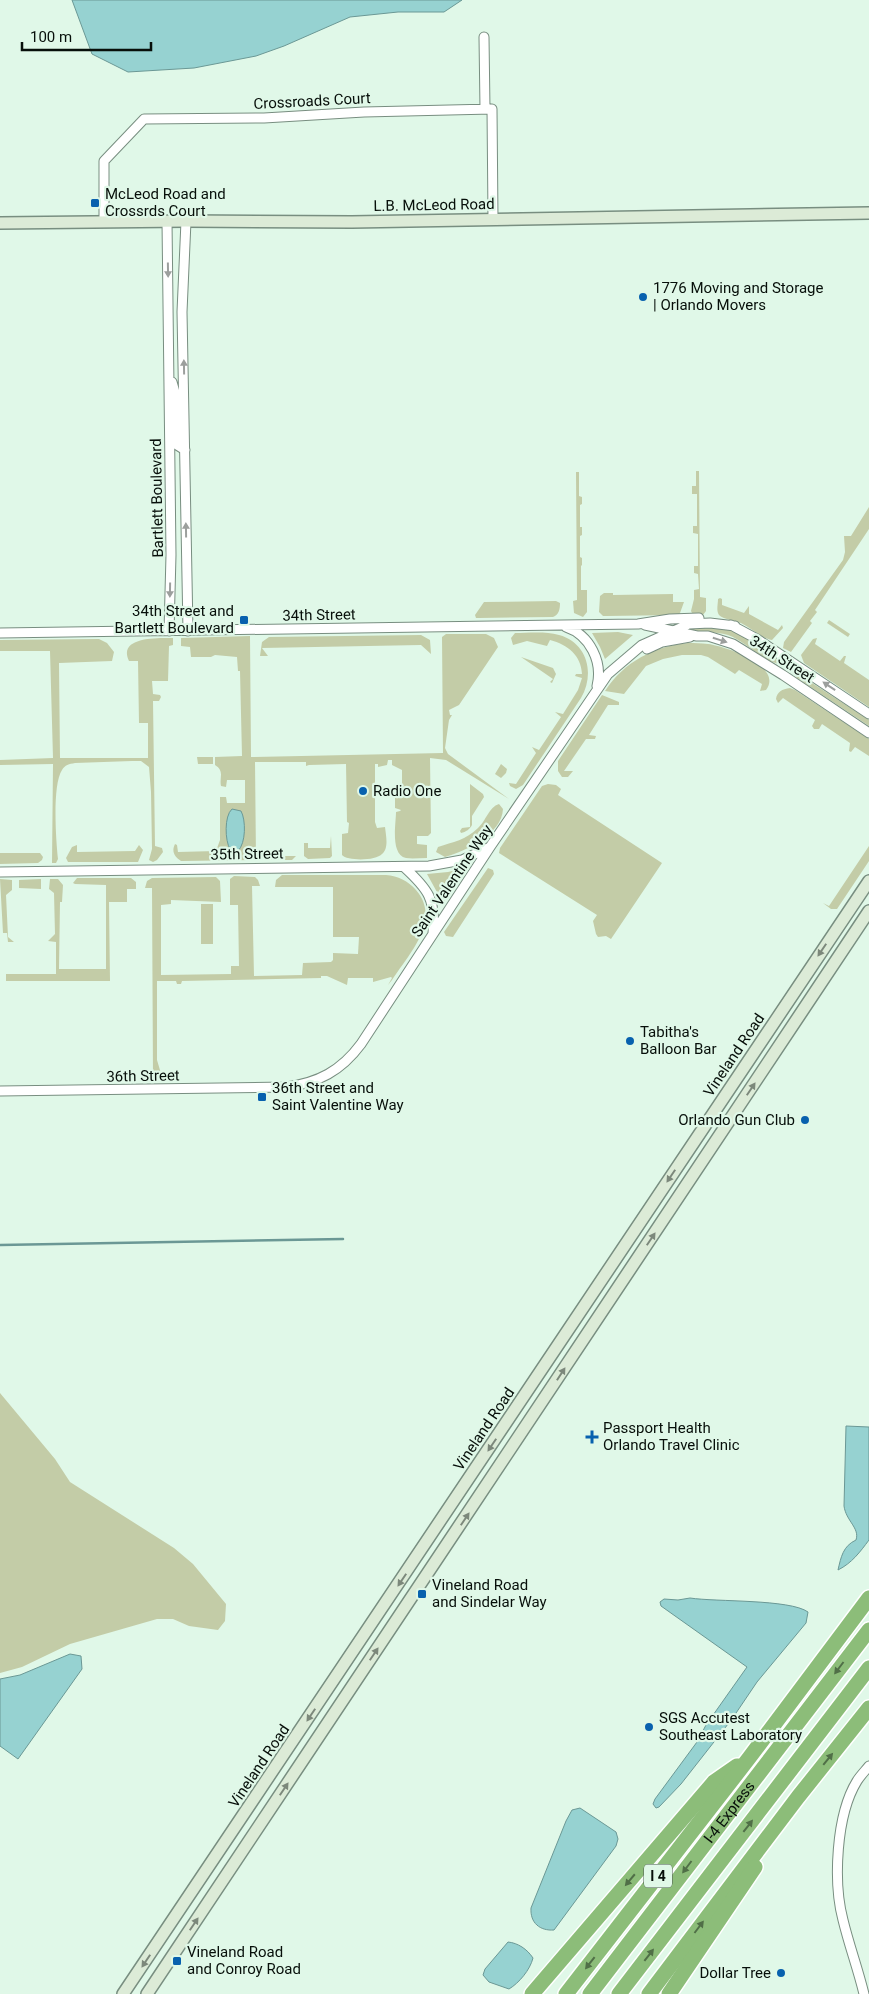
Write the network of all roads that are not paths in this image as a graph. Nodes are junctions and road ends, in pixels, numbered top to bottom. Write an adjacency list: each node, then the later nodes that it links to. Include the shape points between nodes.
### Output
1 (484, 37): 2 (street)
2 (485, 109): 4 (street, via 492,109); 7 (street, Crossroads Court, via 264,118 144,119 104,162)
3 (869, 213): 4 (street, L.B. McLeod Road)
4 (493, 218): 6 (street, L.B. McLeod Road, via 352,222)
5 (167, 221): 6 (street, L.B. McLeod Road); 7 (street, L.B. McLeod Road); 9 (street, Bartlett Boulevard, one-way to 9)
6 (186, 221): 10 (street, Bartlett Boulevard, one-way to 6, via 182,312)
7 (104, 222): 8 (street, L.B. McLeod Road)
8 (0, 223)
9 (169, 364): 10 (street, Bartlett Boulevard, via 176,396 176,445); 14 (street, Bartlett Boulevard, one-way to 14)
10 (185, 450): 15 (street, Bartlett Boulevard, one-way to 10)
11 (638, 624): 12 (street, 34th Street); 13 (street, 34th Street, via 696,618); 16 (street, 34th Street)
12 (562, 626): 15 (street, 34th Street); 21 (street, via 580,634 594,654 600,676)
13 (735, 626): 16 (street, 34th Street, via 698,623); 22 (street, 34th Street, one-way to 13)
14 (169, 631): 15 (street, 34th Street); 17 (street, 34th Street)
15 (188, 631)
16 (672, 631): 18 (street, 34th Street); 19 (street, 34th Street)
17 (0, 633)
18 (697, 636): 20 (street, Saint Valentine Way, via 662,642); 23 (street, 34th Street, one-way to 23, via 719,639 746,651)
19 (642, 645): 20 (street, Saint Valentine Way)
20 (620, 662): 21 (street, Saint Valentine Way)
21 (597, 689): 24 (street, Saint Valentine Way)
22 (869, 714)
23 (869, 733)
24 (490, 847): 25 (street, 35th Street, via 446,864); 30 (street, Saint Valentine Way)
25 (404, 867): 26 (street, 35th Street); 30 (street, via 421,882 433,903)
26 (0, 872)
27 (869, 881): 29 (street, Vineland Road)
28 (869, 911): 31 (street)
29 (839, 926): 31 (street); 32 (street, Vineland Road, one-way to 32)
30 (433, 934): 34 (street, Saint Valentine Way, via 355,1052 324,1078)
31 (853, 935): 33 (street)
32 (782, 1011): 33 (street); 36 (street, Vineland Road)
33 (796, 1021): 37 (street, one-way to 33)
34 (286, 1088): 35 (street, 36th Street)
35 (0, 1091)
36 (698, 1136): 37 (street); 38 (street, Vineland Road, one-way to 38)
37 (714, 1144): 39 (street, one-way to 37)
38 (519, 1404): 39 (street); 40 (street, Vineland Road, one-way to 40)
39 (534, 1415): 41 (street, one-way to 39)
40 (419, 1554): 41 (street); 49 (street, Vineland Road, one-way to 49)
41 (434, 1566): 51 (street, one-way to 41)
42 (869, 1598): 46 (highway, I 4)
43 (869, 1630): 54 (highway, I-4 Express, one-way to 54)
44 (869, 1668): 55 (highway, I-4 Express, one-way to 44)
45 (869, 1708): 48 (highway, one-way to 45)
46 (749, 1758): 52 (highway, one-way to 52, via 714,1782); 53 (highway, I 4, one-way to 53)
47 (869, 1766): 58 (street, via 856,1781 846,1808 836,1866 842,1919)
48 (762, 1844): 56 (highway, one-way to 48); 57 (highway, via 754,1870)
49 (130, 1989): 50 (street, Vineland Road)
50 (123, 1994)
51 (147, 1994)
52 (532, 1994)
53 (566, 1994)
54 (590, 1994)
55 (619, 1994)
56 (649, 1994)
57 (669, 1994)
58 (864, 1994)

